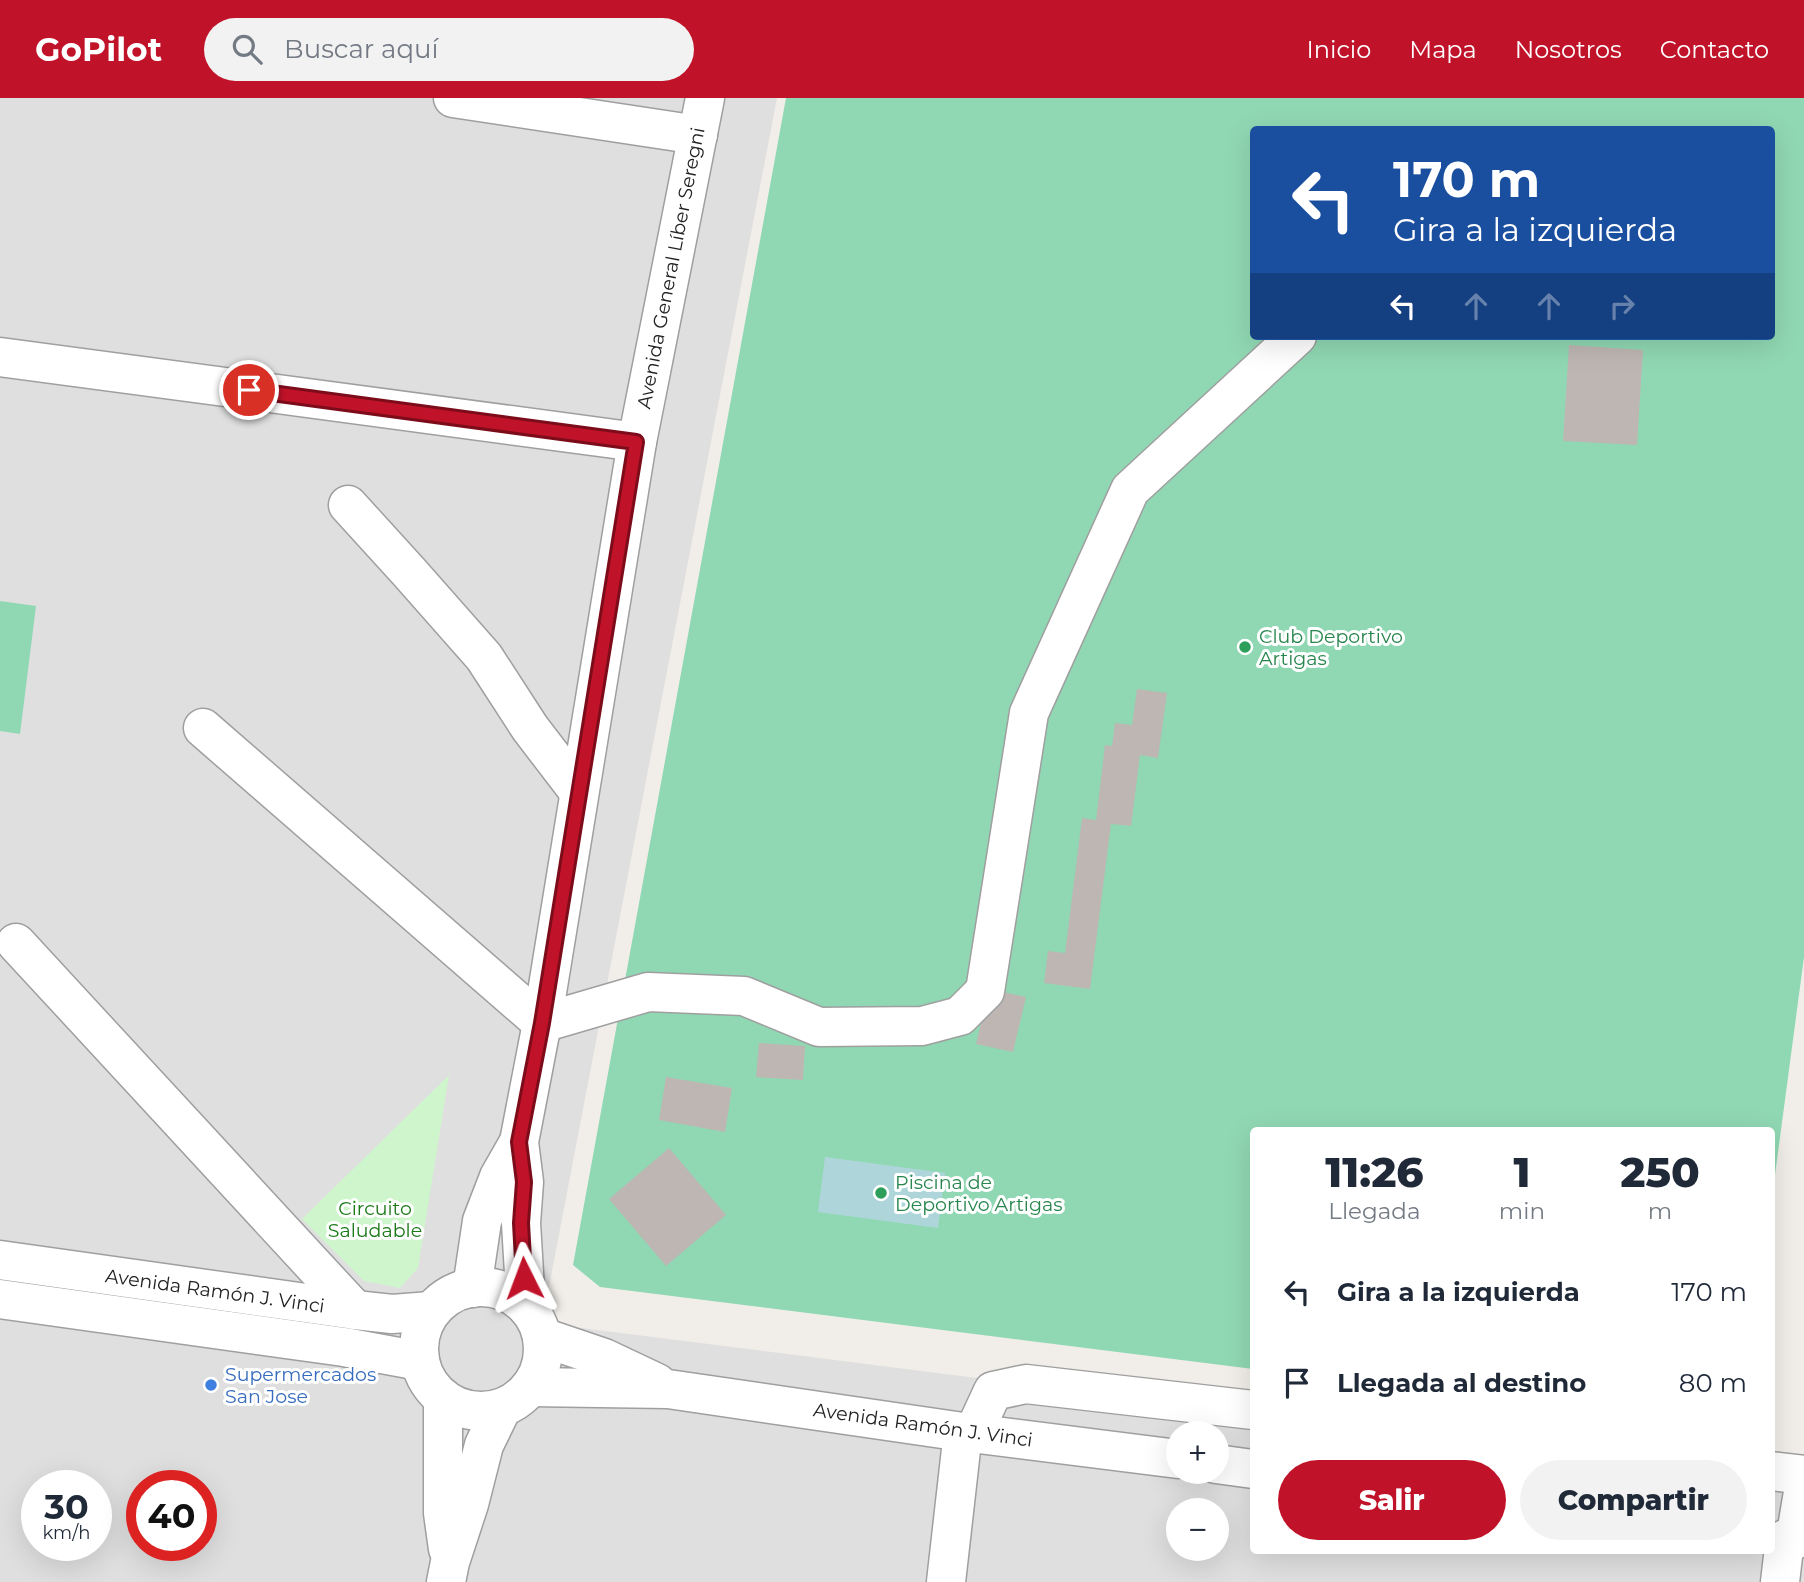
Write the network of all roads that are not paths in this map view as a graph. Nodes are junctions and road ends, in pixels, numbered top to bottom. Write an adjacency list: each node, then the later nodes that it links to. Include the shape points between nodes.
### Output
1 (453, 98): 3 (street)
2 (705, 98): 3 (street, Avenida General Líber Seregni)
3 (698, 135): 6 (street, Avenida General Líber Seregni)
4 (1293, 340): 11 (street, via 1130,489 1029,713 985,991 960,1016 922,1026 819,1027 744,996 648,992)
5 (0, 357): 6 (street)
6 (636, 442): 9 (street, Avenida General Líber Seregni)
7 (348, 505): 9 (street, via 484,657)
8 (203, 728): 11 (street)
9 (579, 792): 11 (street, Avenida General Líber Seregni)
10 (16, 943): 16 (street)
11 (542, 1023): 12 (street, Avenida General Líber Seregni)
12 (519, 1142): 14 (street, Avenida General Líber Seregni, via 482,1221); 18 (street, Avenida General Líber Seregni, via 524,1182 521,1223)
13 (0, 1260): 16 (street, Avenida Ramón J. Vinci)
14 (472, 1289): 17 (street, via 444,1299); 18 (street, via 512,1295)
15 (0, 1299): 19 (street, Avenida Ramón J. Vinci)
16 (355, 1310): 17 (street, Avenida Ramón J. Vinci, via 392,1314)
17 (432, 1311): 19 (street, via 423,1326)
18 (534, 1322): 20 (street, Avenida Ramón J. Vinci); 21 (street, via 543,1355 539,1372)
19 (420, 1361): 22 (street, via 425,1378)
20 (668, 1389): 21 (street, Avenida Ramón J. Vinci); 24 (street, Avenida Ramón J. Vinci)
21 (516, 1397): 22 (street, via 484,1411 466,1410); 32 (street, via 484,1445)
22 (443, 1398): 32 (street)
23 (1250, 1410): 24 (street, via 1026,1384 993,1391)
24 (969, 1432): 25 (street, Avenida Ramón J. Vinci); 33 (street)
25 (1166, 1457)
26 (1229, 1466): 27 (street)
27 (1250, 1469)
28 (1775, 1471): 29 (street)
29 (1804, 1475)
30 (1804, 1486): 31 (street)
31 (1789, 1540): 34 (street)
32 (448, 1572)
33 (946, 1582)
34 (1780, 1582)

